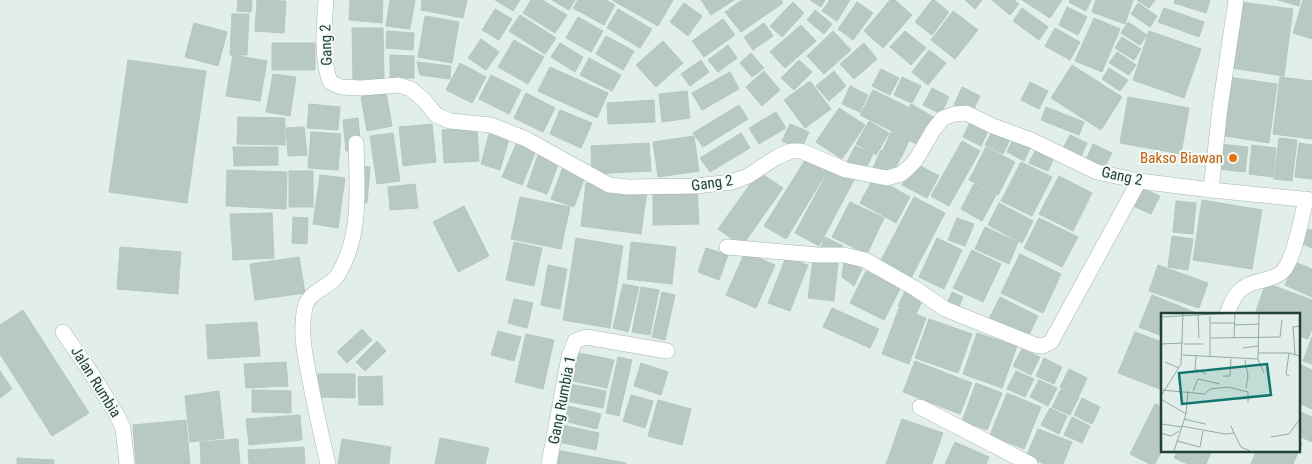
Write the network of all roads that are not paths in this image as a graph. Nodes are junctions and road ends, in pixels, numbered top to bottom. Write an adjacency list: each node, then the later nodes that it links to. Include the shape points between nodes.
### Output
1 (326, 0): 4 (street, Gang 2, via 324,52 330,82 341,87 399,85 411,89 436,115 491,125 609,185 696,186 732,182 791,151 801,151 846,170 887,178 907,170 943,118 966,113 1097,172)
2 (1236, 0): 5 (street)
3 (356, 143): 13 (street, via 357,202 347,258 338,275 313,294 306,304 303,319 304,349)
4 (1139, 181): 5 (street, Gang 2); 7 (street, via 1051,342 1042,346 945,308 865,260 844,255)
5 (1211, 190): 6 (street, Gang 2)
6 (1309, 199): 8 (street, via 1286,268 1273,278 1253,282 1240,290)
7 (727, 247)
8 (1227, 313)
9 (63, 332): 12 (street, Jalan Rumbia, via 124,428)
10 (667, 352): 14 (street, Gang Rumbia 1, via 586,338 575,341 569,357)
11 (920, 407): 15 (street)
12 (127, 464)
13 (328, 464)
14 (549, 464)
15 (1030, 464)

